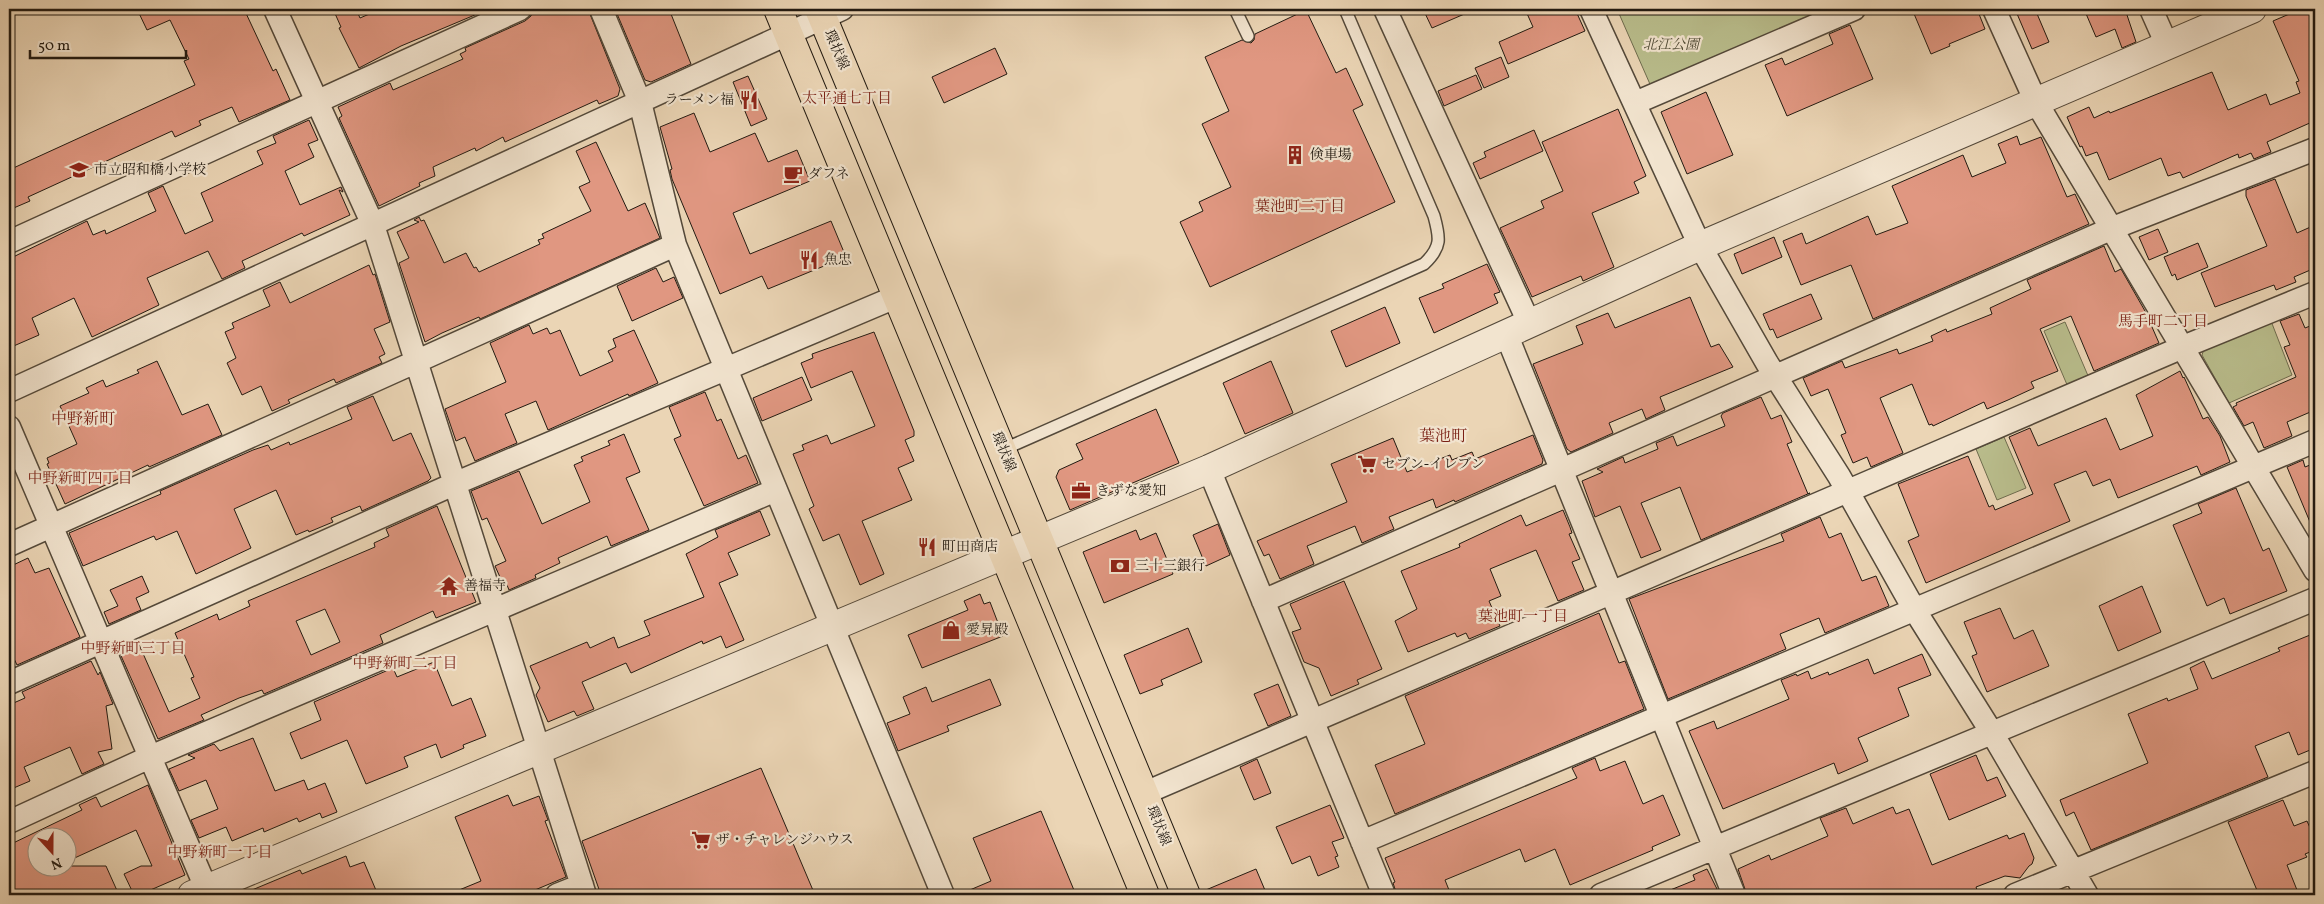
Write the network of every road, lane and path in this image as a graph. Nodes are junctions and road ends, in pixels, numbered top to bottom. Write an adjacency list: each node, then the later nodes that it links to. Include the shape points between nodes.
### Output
1 (275, 9): 17 (street)
2 (520, 9): 17 (street)
3 (601, 9): 18 (street)
4 (778, 9): 14 (main road)
5 (1235, 9): 15 (lane)
6 (1345, 9): 37 (lane, via 1434,216 1440,236 1435,254 1424,264)
7 (1385, 9): 29 (street)
8 (1591, 9): 20 (street)
9 (1854, 9): 20 (street)
10 (1994, 9): 19 (street)
11 (2151, 9): 16 (street)
12 (2252, 9): 16 (street)
13 (828, 12): 14 (street); 37 (main road, 環状線)
14 (788, 34): 18 (street); 28 (main road)
15 (1248, 36)
16 (2167, 45): 19 (street)
17 (317, 101): 22 (street); 24 (street)
18 (640, 102): 22 (street); 25 (street)
19 (2036, 102): 23 (street); 26 (street)
20 (1635, 104): 26 (street)
21 (2315, 149): 23 (street)
22 (373, 225): 31 (street); 34 (street)
23 (2113, 228): 30 (street); 33 (street)
24 (9, 242)
25 (676, 245): 31 (street); 32 (street)
26 (1700, 246): 29 (street); 33 (street)
27 (2315, 293): 30 (street)
28 (898, 296): 32 (street); 47 (main road)
29 (1518, 330): 39 (street); 40 (street)
30 (2184, 346): 38 (street); 43 (street)
31 (415, 362): 41 (street); 44 (street)
32 (726, 368): 41 (street); 42 (street)
33 (1777, 376): 40 (street); 43 (street)
34 (9, 391)
35 (9, 427): 44 (street)
36 (2315, 441): 38 (street)
37 (1002, 450): 45 (main road, 環状線)
38 (2254, 466): 48 (street); 52 (street)
39 (1209, 469): 45 (street); 51 (street)
40 (1562, 471): 49 (street); 51 (street)
41 (454, 484): 53 (street); 55 (street)
42 (776, 490): 53 (street); 54 (street)
43 (1847, 492): 49 (street); 52 (street)
44 (50, 527): 46 (street); 55 (street)
45 (1039, 541): 47 (street); 63 (main road, 環状線)
46 (9, 545)
47 (1004, 555): 54 (street); 72 (main road)
48 (2315, 570)
49 (1611, 593): 57 (street); 58 (street)
50 (2315, 599): 59 (street)
51 (1263, 601): 58 (street)
52 (1914, 609): 57 (street); 59 (street)
53 (493, 610): 60 (street); 61 (street)
54 (832, 627): 60 (street); 71 (street)
55 (99, 642): 56 (street); 61 (street)
56 (9, 683)
57 (1661, 716): 65 (street); 66 (street)
58 (1312, 721): 63 (street); 65 (street)
59 (1992, 733): 66 (street); 67 (street)
60 (540, 749): 68 (street); 69 (street)
61 (150, 757): 64 (street); 69 (street)
62 (2315, 772): 67 (street)
63 (1145, 793): 73 (main road, 環状線)
64 (9, 822)
65 (1362, 842): 74 (street)
66 (1714, 848): 75 (street); 76 (street)
67 (2073, 871): 77 (street); 78 (street)
68 (583, 890): 70 (street)
69 (202, 893)
70 (557, 895)
71 (942, 895)
72 (1145, 895)
73 (1186, 895)
74 (1384, 895)
75 (1601, 895)
76 (1734, 895)
77 (2015, 895)
78 (2087, 895)

